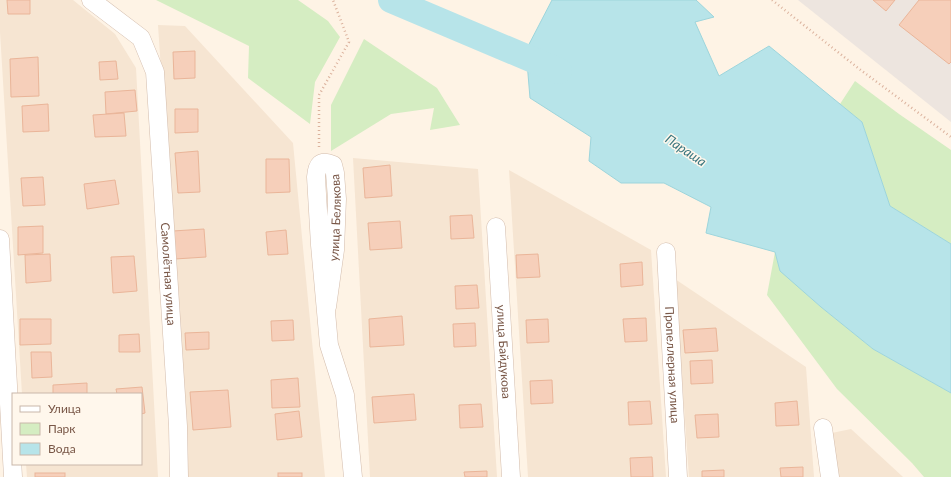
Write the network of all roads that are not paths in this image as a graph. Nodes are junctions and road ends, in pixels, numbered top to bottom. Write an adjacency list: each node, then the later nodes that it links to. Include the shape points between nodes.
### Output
1 (91, 0): 10 (street, Самолётная улица, via 141,38 155,72 178,426)
2 (320, 164): 11 (street, улица Белякова, via 316,177 329,345 345,395)
3 (496, 227): 12 (street, улица Байдукова)
4 (0, 238): 7 (street)
5 (666, 252): 13 (street, Пропеллерная улица)
6 (823, 428): 14 (street)
7 (12, 459)
8 (12, 465): 9 (street)
9 (13, 477)
10 (179, 477)
11 (353, 477)
12 (511, 477)
13 (678, 477)
14 (830, 477)

